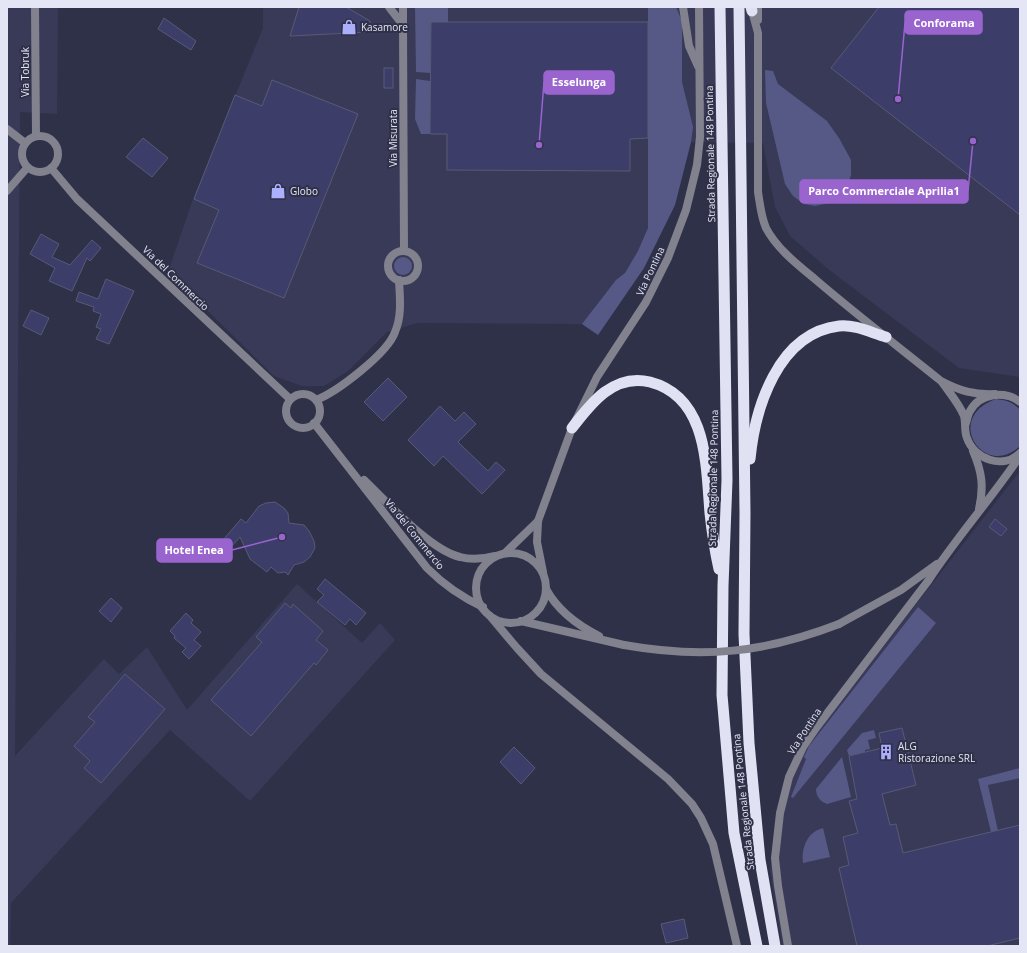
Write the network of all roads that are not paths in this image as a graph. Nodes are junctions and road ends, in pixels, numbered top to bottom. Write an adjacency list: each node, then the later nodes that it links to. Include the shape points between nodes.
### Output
1 (35, 7): 12 (street, Via Tobruk)
2 (389, 7): 9 (street)
3 (403, 7): 9 (street, Via Misurata)
4 (683, 7): 10 (street, via 689,46)
5 (699, 7): 10 (street, Via Pontina)
6 (720, 7): 40 (highway, Strada Regionale 148 Pontina, via 727,480)
7 (739, 7): 35 (highway, Strada Regionale 148 Pontina)
8 (754, 8): 19 (street, via 758,33 758,192 766,227 784,252)
9 (403, 26): 17 (street, Via Misurata)
10 (698, 66): 29 (street, Via Pontina, via 699,151 694,180 681,224 668,258 646,302 597,377)
11 (7, 129): 13 (street)
12 (36, 136): 13 (street); 15 (street, via 47,137 56,146 58,156)
13 (25, 143): 14 (street, via 22,157)
14 (28, 168): 15 (street, via 39,172); 16 (street)
15 (51, 168): 24 (street, Via del Commercio, via 77,199)
16 (7, 191)
17 (404, 251): 18 (street, via 399,251 391,257 388,266 391,275); 18 (street, via 413,254 418,267 414,276)
18 (399, 280): 25 (street, via 400,311 393,338 381,352 336,390)
19 (886, 337): 20 (street); 35 (highway, via 839,326 820,331 803,340 787,356 766,392 756,421)
20 (941, 381): 21 (street, via 959,390 978,395); 28 (street, via 964,416)
21 (995, 394): 22 (street); 28 (street, via 980,399 970,410)
22 (1007, 395): 23 (street); 26 (street)
23 (1020, 396)
24 (290, 399): 25 (street, via 308,394); 27 (street, via 285,411 290,422 300,428 306,428)
25 (316, 400): 27 (street, via 320,414)
26 (1020, 402)
27 (314, 423): 33 (street, Via del Commercio)
28 (965, 426): 30 (street, via 966,437)
29 (572, 428): 36 (street, Via Pontina); 40 (highway, via 591,402 612,387 625,382 641,380 653,383 680,400 698,427 704,445 714,541)
30 (972, 448): 31 (street, via 980,456 996,461 1005,461); 34 (street, via 982,470)
31 (1020, 453)
32 (1020, 456): 34 (street)
33 (344, 460): 37 (street, Via del Commercio, via 393,508 443,550 464,558 478,559); 42 (street, Via del Commercio, via 427,568 452,590)
34 (978, 512): 38 (street)
35 (745, 513): 48 (highway, Strada Regionale 148 Pontina, via 744,634 749,743 760,860)
36 (538, 520): 37 (street, Via Pontina); 39 (street, Via Pontina, via 537,542)
37 (500, 555): 39 (street, via 517,553 530,558); 42 (street, via 489,561 479,574 476,588)
38 (941, 560): 45 (street, bridge, via 901,590 839,624 774,646 732,652 696,653); 49 (street, Via Pontina, via 928,582 816,728 794,766 782,803 775,858)
39 (542, 572): 41 (street)
40 (723, 586): 47 (highway, Strada Regionale 148 Pontina, via 722,695 734,825)
41 (546, 589): 44 (street, via 539,609 531,617); 45 (street, via 557,606 576,623)
42 (482, 607): 43 (street)
43 (490, 616): 44 (street, via 511,623); 46 (street, via 541,674 668,779 692,804 712,844)
44 (521, 621): 45 (street)
45 (624, 645)
46 (737, 946)
47 (757, 946)
48 (775, 946)
49 (788, 946)

